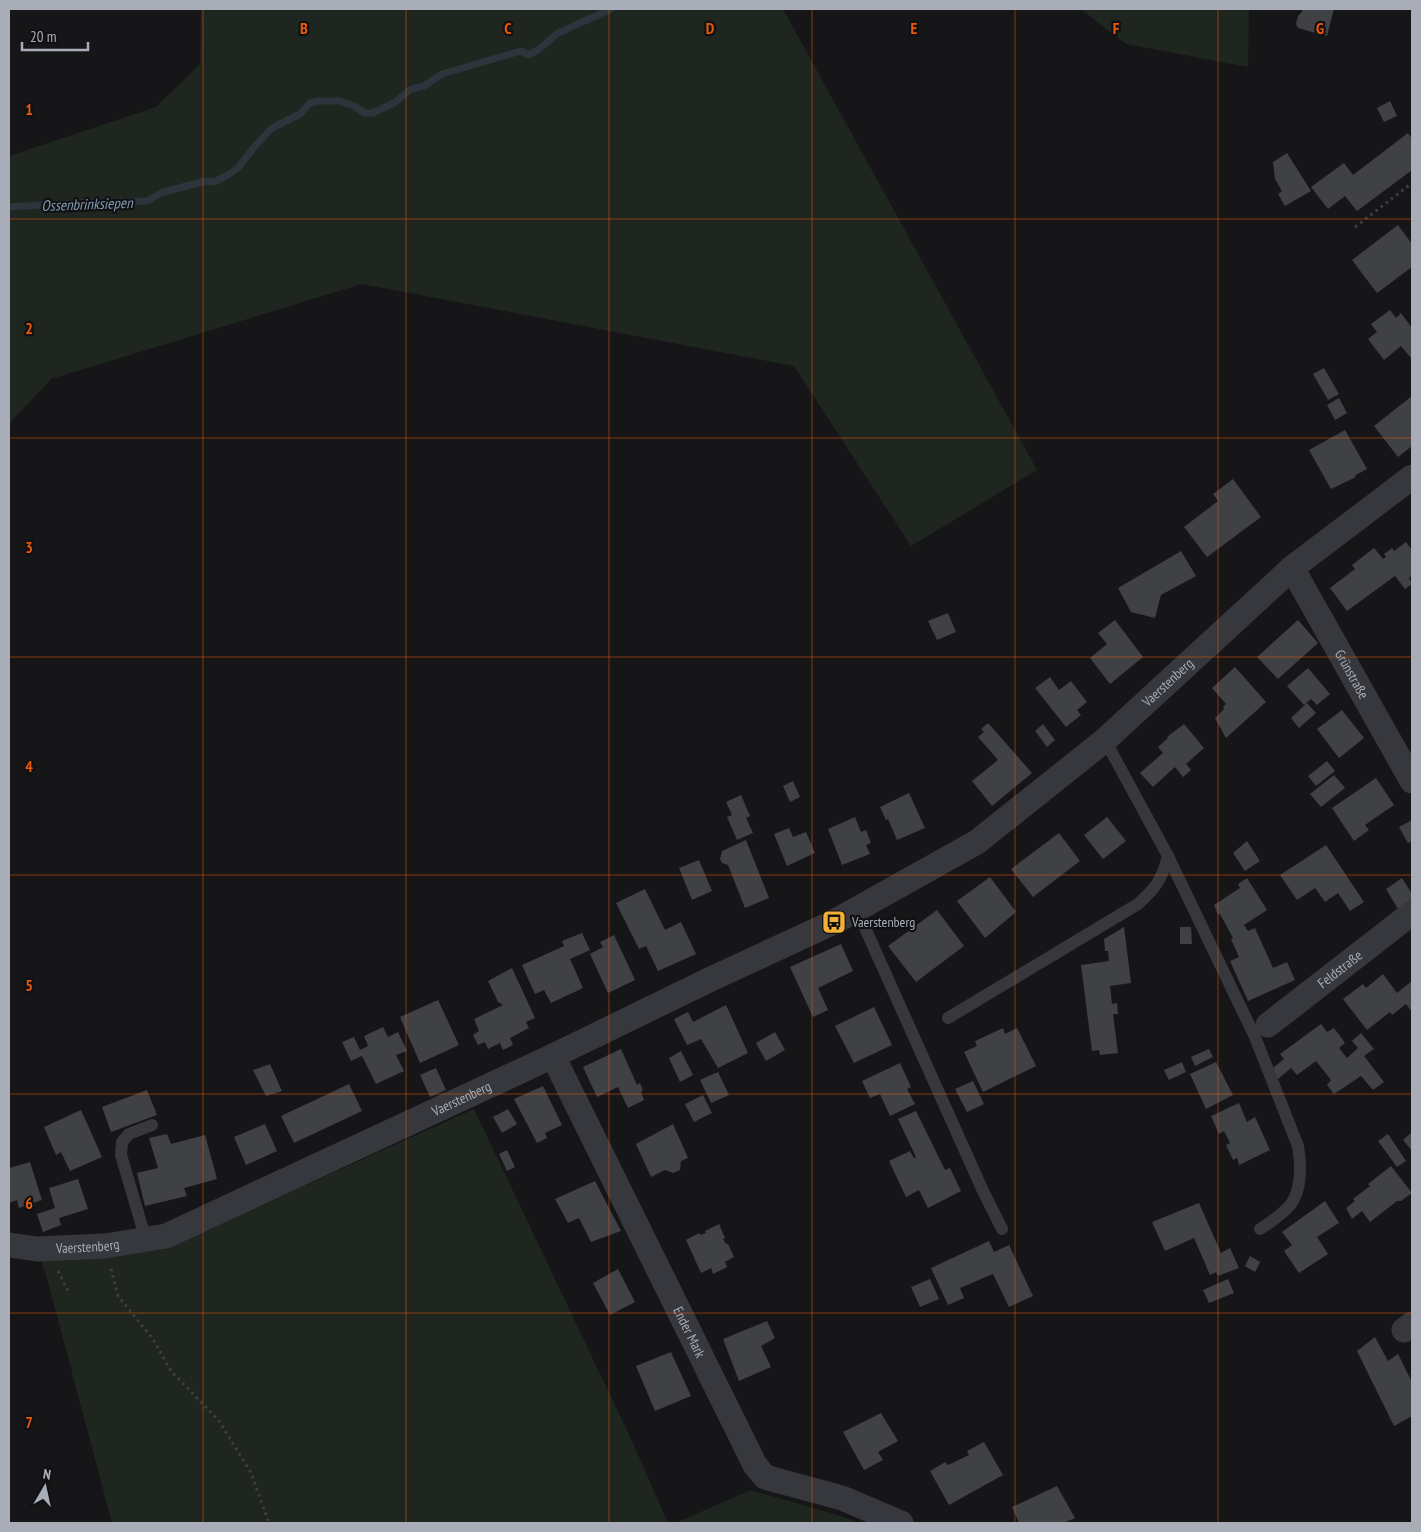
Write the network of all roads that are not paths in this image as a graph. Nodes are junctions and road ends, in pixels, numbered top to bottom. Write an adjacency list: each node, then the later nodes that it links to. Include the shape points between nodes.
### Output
1 (1412, 477): 2 (street, Vaerstenberg)
2 (1292, 568): 3 (street, Vaerstenberg); 4 (street, Grünstraße)
3 (1105, 740): 5 (lane); 6 (street, Vaerstenberg, via 977,842)
4 (1412, 781)
5 (1168, 856): 8 (lane, via 1162,876 1138,904); 13 (lane, via 1255,1037 1298,1146 1302,1164 1292,1203)
6 (857, 910): 10 (street, Vaerstenberg); 12 (lane)
7 (1412, 913): 9 (street, Feldstraße)
8 (948, 1018)
9 (1268, 1025)
10 (553, 1056): 14 (street, Vaerstenberg, via 166,1236); 16 (street, Ender Mark, via 755,1465 765,1477 842,1498)
11 (152, 1125): 14 (lane, via 129,1134 122,1142 121,1155)
12 (1002, 1229)
13 (1260, 1229)
14 (146, 1240): 15 (street, Vaerstenberg, via 105,1246 37,1248)
15 (9, 1244)
16 (901, 1523)

